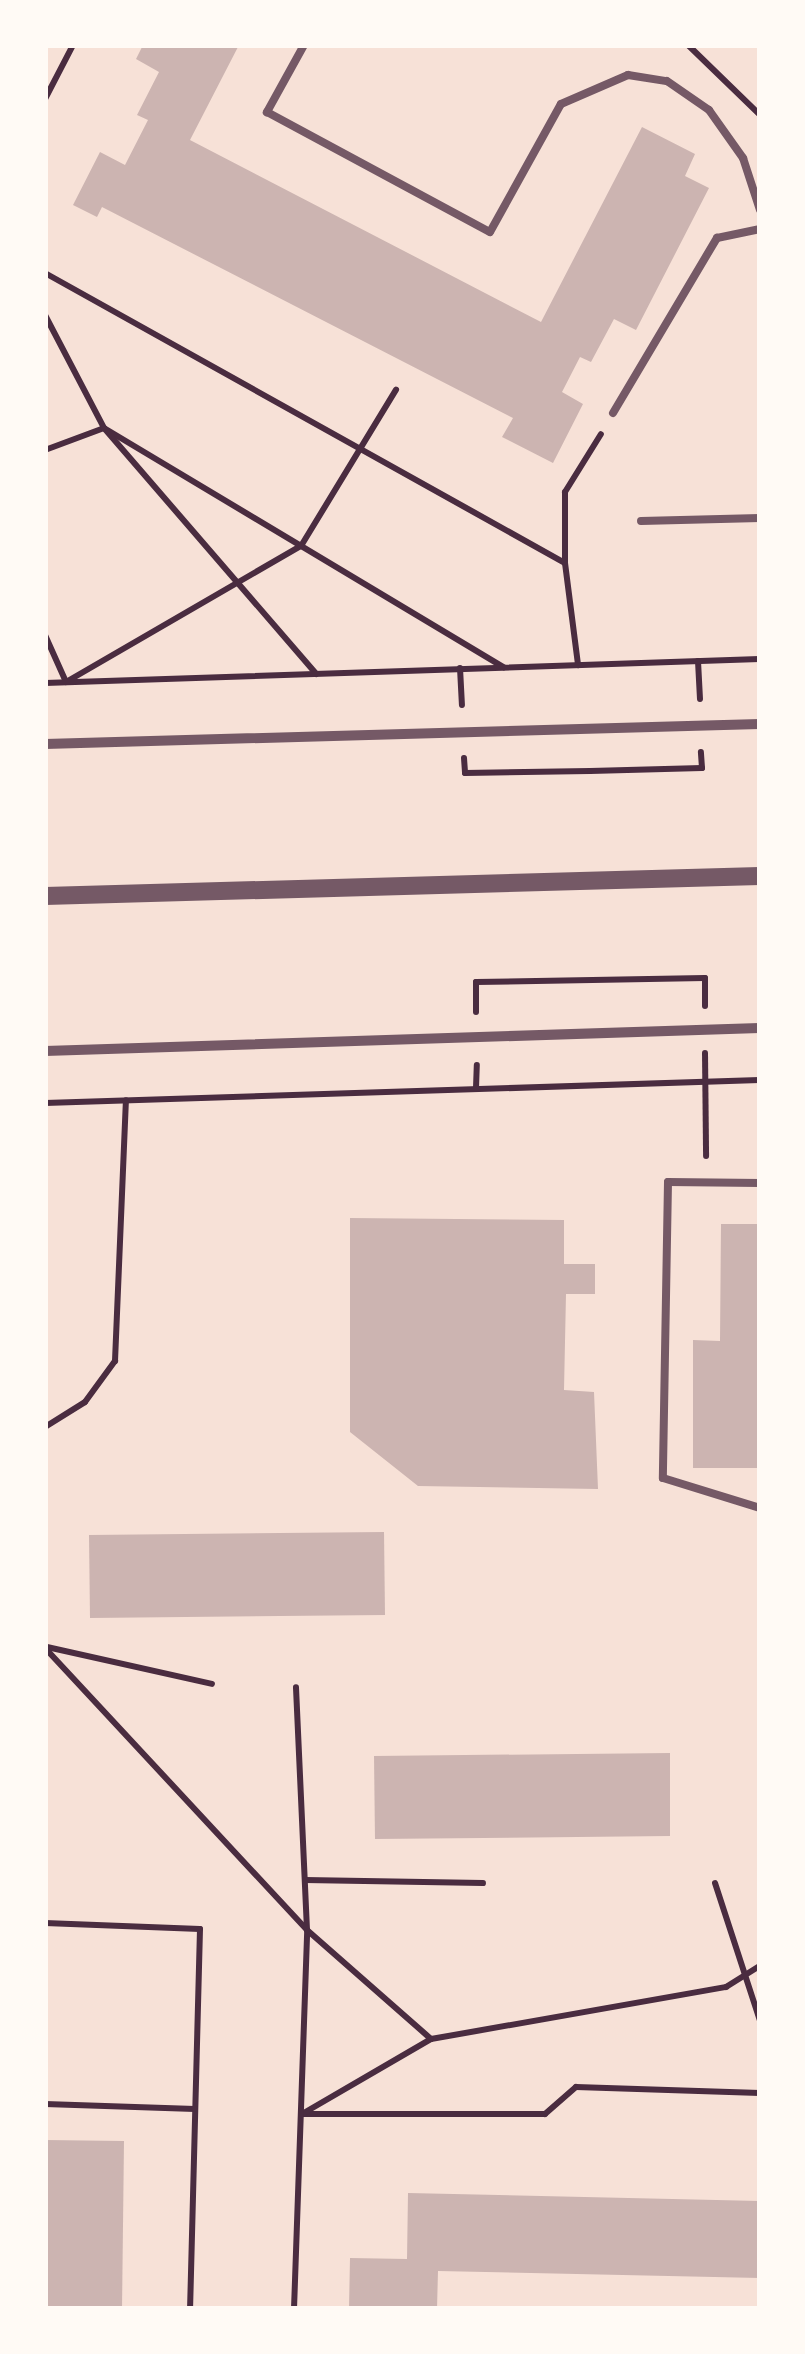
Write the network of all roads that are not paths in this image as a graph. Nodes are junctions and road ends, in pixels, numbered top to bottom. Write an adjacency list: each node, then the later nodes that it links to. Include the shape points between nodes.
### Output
1 (304, 45): 2 (lane, via 266,112 490,232 561,104 628,75 667,82 709,110 744,158)
2 (760, 210)
3 (760, 229): 4 (lane, via 716,238)
4 (613, 413)
5 (760, 518): 6 (lane)
6 (642, 521)
7 (760, 724): 8 (street)
8 (45, 744)
9 (760, 876): 10 (street)
10 (45, 896)
11 (760, 1028): 12 (street)
12 (45, 1051)
13 (760, 1183): 14 (lane, via 668,1182 663,1478)
14 (760, 1508)

